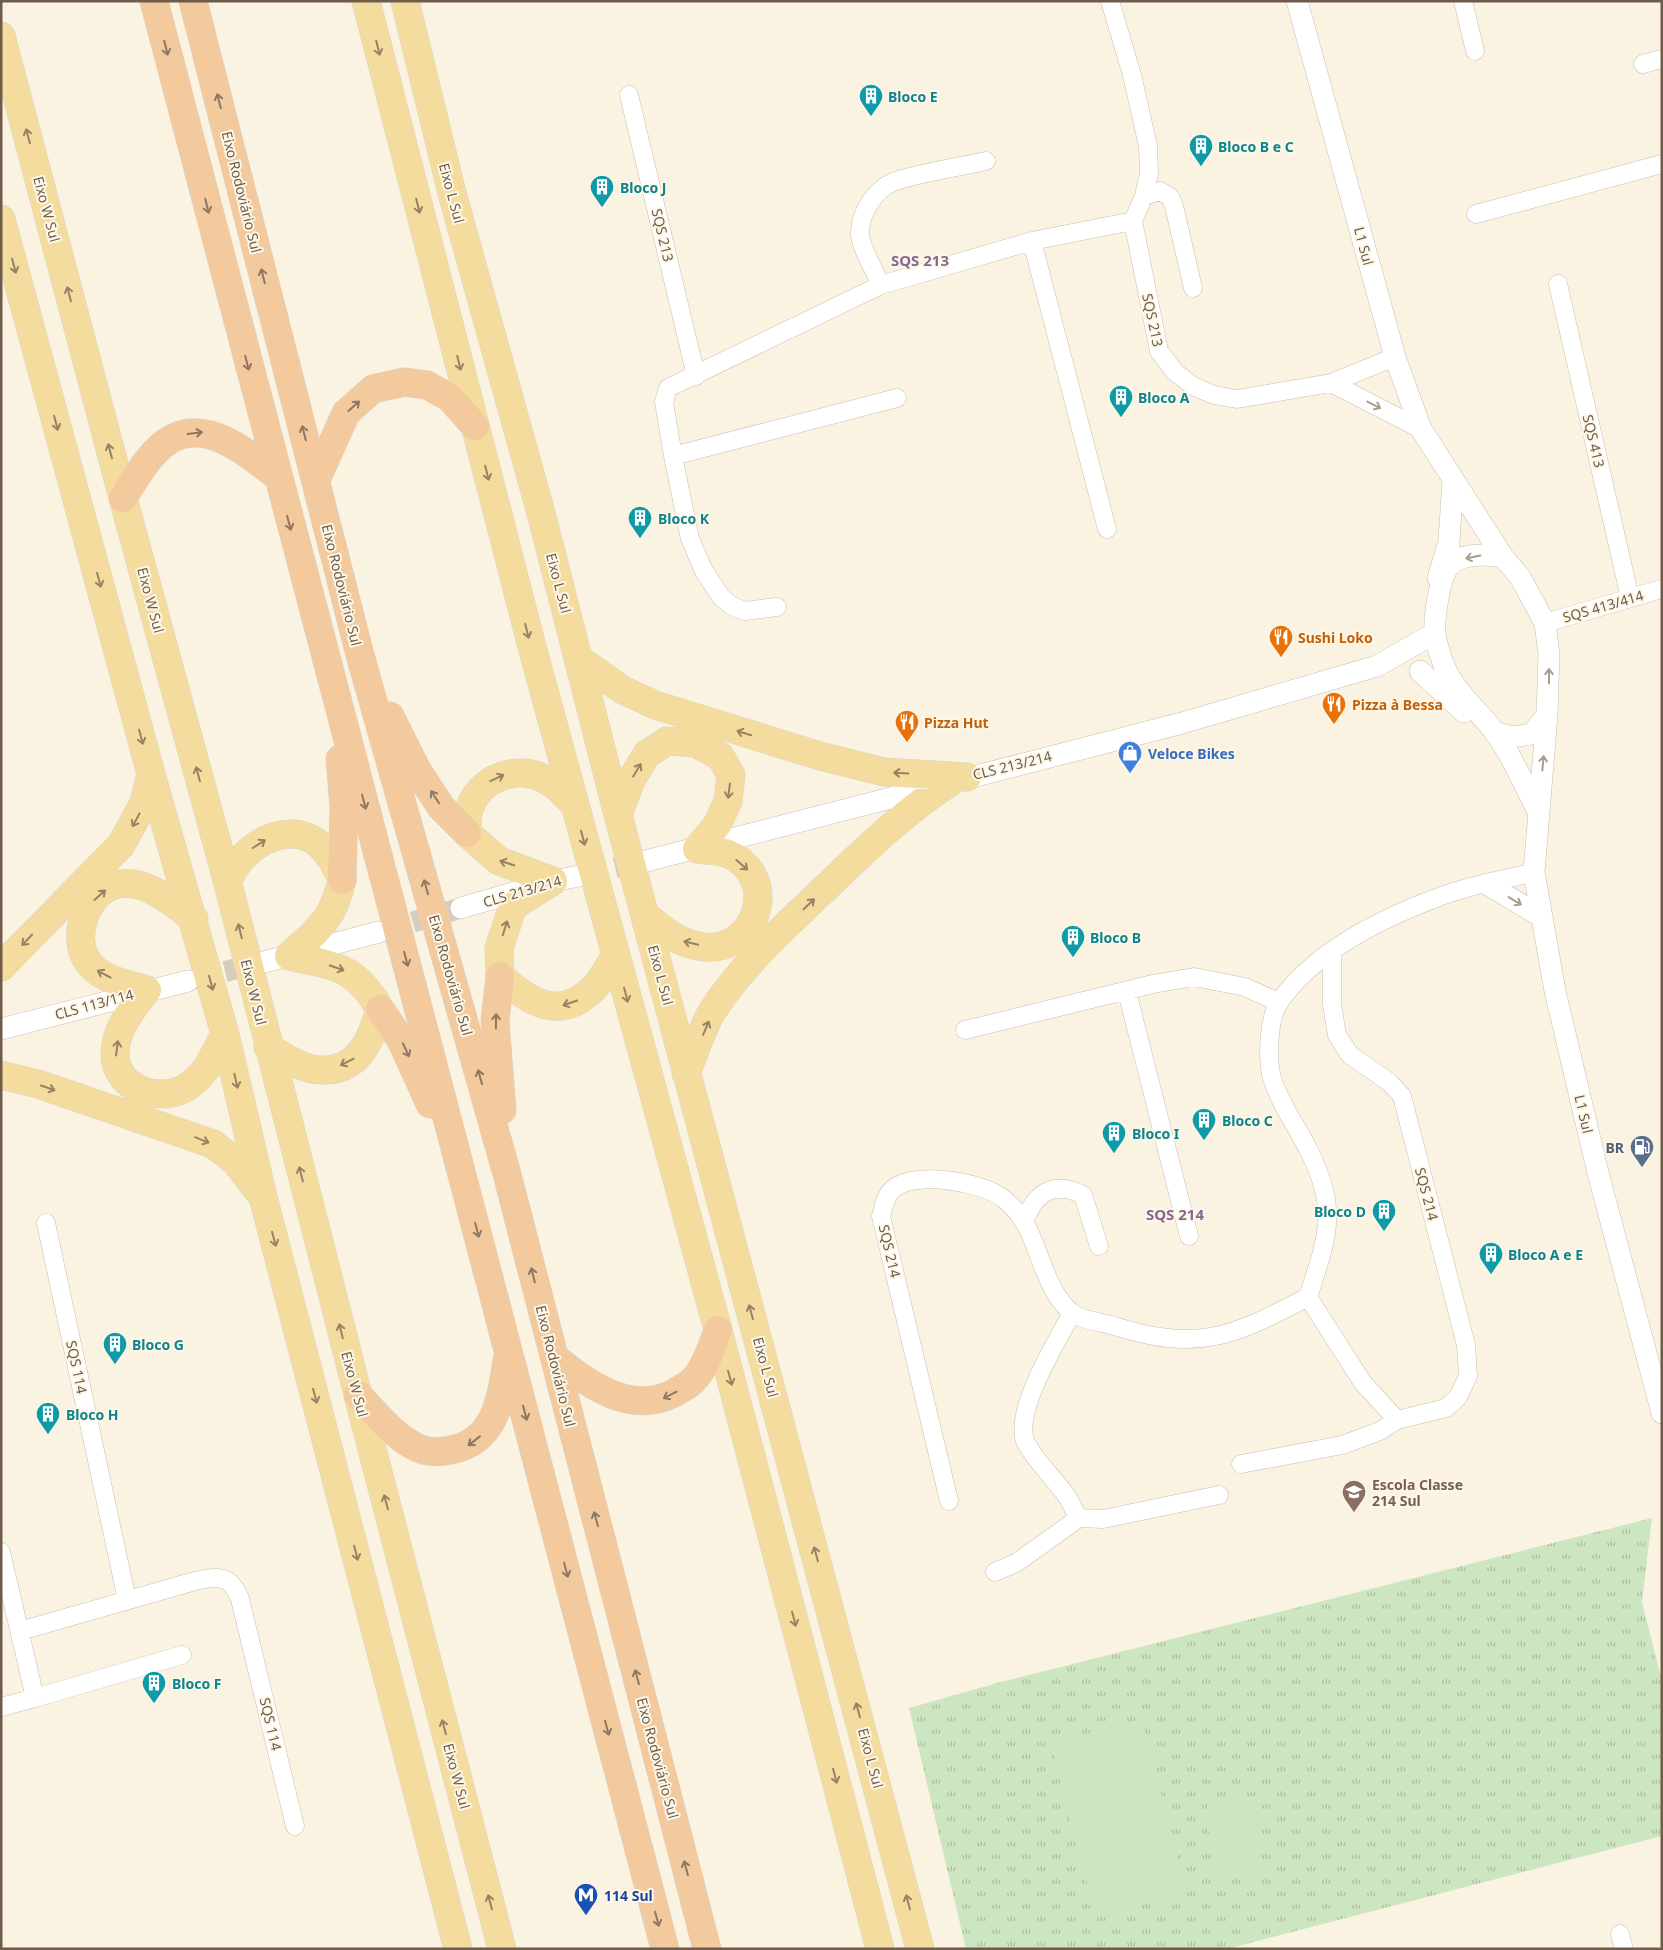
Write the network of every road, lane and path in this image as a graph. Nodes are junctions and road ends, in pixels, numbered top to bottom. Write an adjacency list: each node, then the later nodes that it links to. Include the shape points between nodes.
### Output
1 (154, 1): 30 (highway, one-way to 30)
2 (193, 1): 31 (highway, Eixo Rodoviário Sul, one-way to 2)
3 (366, 1): 27 (main road, one-way to 27)
4 (404, 1): 44 (main road, Eixo L Sul, via 452,193)
5 (1110, 1): 15 (street, via 1132,75 1148,146 1149,173)
6 (1297, 1): 23 (street, L1 Sul)
7 (1463, 1): 9 (street)
8 (1, 36): 33 (main road, Eixo W Sul, one-way to 8)
9 (1476, 51)
10 (1662, 60): 11 (street)
11 (1643, 64)
12 (629, 95): 24 (street, SQS 213)
13 (986, 161): 20 (street, via 892,183 877,193 861,221 860,237)
14 (1662, 164): 16 (street)
15 (1144, 196): 18 (street); 22 (street, via 1160,191 1170,197)
16 (1476, 214)
17 (1, 219): 52 (main road, one-way to 52)
18 (1133, 221): 19 (street); 25 (street, SQS 213, via 1159,351 1175,372 1193,386 1214,395 1237,399)
19 (1032, 241): 20 (street); 34 (street)
20 (880, 284): 24 (street)
21 (1558, 284): 39 (street, SQS 413)
22 (1192, 288)
23 (1395, 357): 25 (street, SQS 213); 28 (street, L1 Sul)
24 (696, 376): 29 (street, via 668,388 664,402)
25 (1331, 383): 28 (street, one-way to 28)
26 (897, 398): 29 (street)
27 (475, 426): 31 (highway, one-way to 27, via 346,413 373,389 404,382 427,385 450,398); 54 (main road, one-way to 54)
28 (1421, 429): 32 (street, L1 Sul)
29 (672, 456): 40 (street, via 690,539 704,571 732,606 745,612)
30 (277, 476): 33 (highway, one-way to 30, via 150,458 176,436 205,432 238,446); 46 (highway, one-way to 46)
31 (316, 480): 43 (highway, Eixo Rodoviário Sul)
32 (1453, 481): 35 (street); 36 (street, L1 Sul)
33 (123, 498): 62 (main road, Eixo W Sul, one-way to 33)
34 (1107, 529)
35 (1449, 542): 37 (street); 42 (street)
36 (1504, 557): 37 (street, one-way to 37, via 1472,556); 41 (street, L1 Sul, via 1520,577)
37 (1447, 568): 42 (street)
38 (1662, 590): 39 (street, SQS 413/414)
39 (1630, 598): 41 (street, SQS 413/414)
40 (776, 607)
41 (1545, 623): 49 (street, L1 Sul, one-way to 41, via 1549,654)
42 (1427, 638): 45 (street, CLS 213/214); 48 (street)
43 (360, 654): 57 (highway, one-way to 43, via 441,807 417,770); 87 (highway, Eixo Rodoviário Sul, one-way to 43)
44 (579, 659): 53 (main road, one-way to 44, via 884,772 811,753 655,704 621,689); 56 (main road, Eixo L Sul)
45 (1377, 666): 47 (street, CLS 213/214); 53 (street, CLS 213/214, via 1182,723)
46 (329, 670): 63 (highway, via 344,807); 88 (highway, one-way to 88)
47 (1420, 671): 48 (street, CLS 213/214); 51 (street)
48 (1448, 675): 50 (street, via 1476,713)
49 (1547, 715): 50 (street, via 1532,734 1513,737); 55 (street, L1 Sul, one-way to 49)
50 (1495, 732): 51 (street)
51 (1508, 754): 55 (street)
52 (151, 774): 69 (main road); 74 (main road, one-way to 74, via 144,803 121,845)
53 (960, 778): 58 (street, CLS 213/214); 85 (main road, one-way to 53, via 713,1011 778,933 892,824 922,800)
54 (574, 804): 57 (main road, one-way to 54, via 468,814 476,796 490,781 509,773 527,772 548,781); 72 (main road, one-way to 72)
55 (1538, 811): 60 (street, L1 Sul)
56 (618, 815): 58 (main road, one-way to 58, via 631,780 646,754 667,741 695,743 720,756 731,776 728,801 717,826); 67 (main road, Eixo L Sul)
57 (467, 833): 64 (main road, one-way to 57, via 499,861)
58 (698, 849): 59 (street, CLS 213/214); 67 (main road, one-way to 67, via 728,853 746,866 757,882 758,903 751,926 738,940 716,946 692,945 672,936)
59 (646, 861)
60 (1534, 872): 65 (street); 68 (street, L1 Sul)
61 (584, 875): 64 (street, CLS 213/214)
62 (227, 880): 63 (main road, one-way to 63, via 241,859 255,846 283,833 310,838 326,851); 84 (main road, Eixo W Sul, one-way to 62)
63 (342, 880): 73 (main road, via 333,911 323,925)
64 (553, 880): 66 (street, CLS 213/214); 75 (main road, one-way to 64, via 499,948 513,906)
65 (1487, 884): 68 (street, one-way to 68); 71 (street, via 1440,896 1385,920)
66 (461, 908)
67 (645, 915): 85 (main road, Eixo L Sul)
68 (1542, 917): 100 (street, L1 Sul, via 1555,992 1596,1164)
69 (194, 919): 77 (main road, one-way to 69, via 101,974 89,964 79,937 84,916 94,901 120,883 152,889); 83 (main road, one-way to 83)
70 (379, 932): 73 (street)
71 (1332, 951): 79 (street, via 1303,974); 101 (street, SQS 214, via 1332,1004 1337,1034 1350,1055 1402,1096 1466,1345 1468,1376 1458,1397 1446,1408)
72 (615, 957): 75 (main road, one-way to 75, via 594,988 574,1004 553,1007 534,1002); 96 (main road, one-way to 96)
73 (277, 959): 80 (main road, one-way to 80, via 335,966 354,975)
74 (1, 967)
75 (500, 976): 87 (highway, one-way to 75, via 495,1021)
76 (188, 981): 77 (street, CLS 113/114)
77 (147, 990): 81 (street, CLS 113/114); 83 (main road, one-way to 77, via 202,1074 190,1085 162,1095 137,1089 127,1081 115,1056 121,1027)
78 (1127, 992): 79 (street, via 1194,977 1245,987); 82 (street); 92 (street)
79 (1278, 1002): 94 (street, via 1269,1039 1272,1077 1285,1109 1308,1149 1326,1194 1329,1226)
80 (380, 1009): 84 (main road, one-way to 84, via 369,1042 346,1065 321,1071 291,1061); 88 (highway, one-way to 88, via 404,1048)
81 (1, 1029)
82 (965, 1030)
83 (225, 1034): 89 (main road, one-way to 89)
84 (268, 1047): 99 (main road, Eixo W Sul, one-way to 84)
85 (686, 1073): 119 (main road, Eixo L Sul, one-way to 85)
86 (1, 1076): 89 (main road, one-way to 89, via 38,1084 213,1144 235,1161)
87 (507, 1174): 98 (highway, Eixo Rodoviário Sul, one-way to 87)
88 (465, 1183): 97 (highway, one-way to 97)
89 (263, 1197): 114 (main road, one-way to 114)
90 (1024, 1222): 93 (street, via 1030,1204 1043,1193 1057,1188 1072,1190 1083,1195); 95 (street, SQS 214, via 1050,1283); 104 (street, SQS 214, via 1004,1199 980,1187 949,1180 907,1181 885,1198 881,1216)
91 (46, 1223): 108 (street, SQS 114)
92 (1189, 1236)
93 (1099, 1246)
94 (1308, 1297): 95 (street, via 1253,1326 1227,1335 1180,1341 1134,1333); 101 (street, via 1363,1383)
95 (1072, 1313): 105 (street, via 1039,1374 1022,1430 1037,1461 1066,1495)
96 (718, 1330): 98 (highway, one-way to 98, via 697,1375 687,1386 661,1399 628,1400 612,1395 578,1376); 118 (main road, one-way to 118)
97 (508, 1349): 99 (highway, one-way to 99, via 498,1405 482,1435 467,1447 441,1452 418,1449 390,1429); 116 (highway, one-way to 116)
98 (554, 1356): 117 (highway, Eixo Rodoviário Sul, one-way to 98)
99 (358, 1395): 115 (main road, Eixo W Sul, one-way to 99)
100 (1662, 1413)
101 (1397, 1420): 102 (street, SQS 214, via 1359,1441)
102 (1241, 1464)
103 (1219, 1495): 105 (street, via 1111,1517)
104 (949, 1501)
105 (1079, 1518): 107 (street, via 1016,1563)
106 (1, 1552): 109 (street)
107 (995, 1572)
108 (127, 1600): 109 (street, SQS 114); 113 (street, SQS 114, via 215,1577 235,1586)
109 (20, 1631): 111 (street)
110 (182, 1655): 111 (street)
111 (35, 1698): 112 (street)
112 (1, 1707)
113 (295, 1826)
114 (458, 1949)
115 (502, 1949)
116 (664, 1949)
117 (707, 1949)
118 (880, 1949)
119 (920, 1949)

